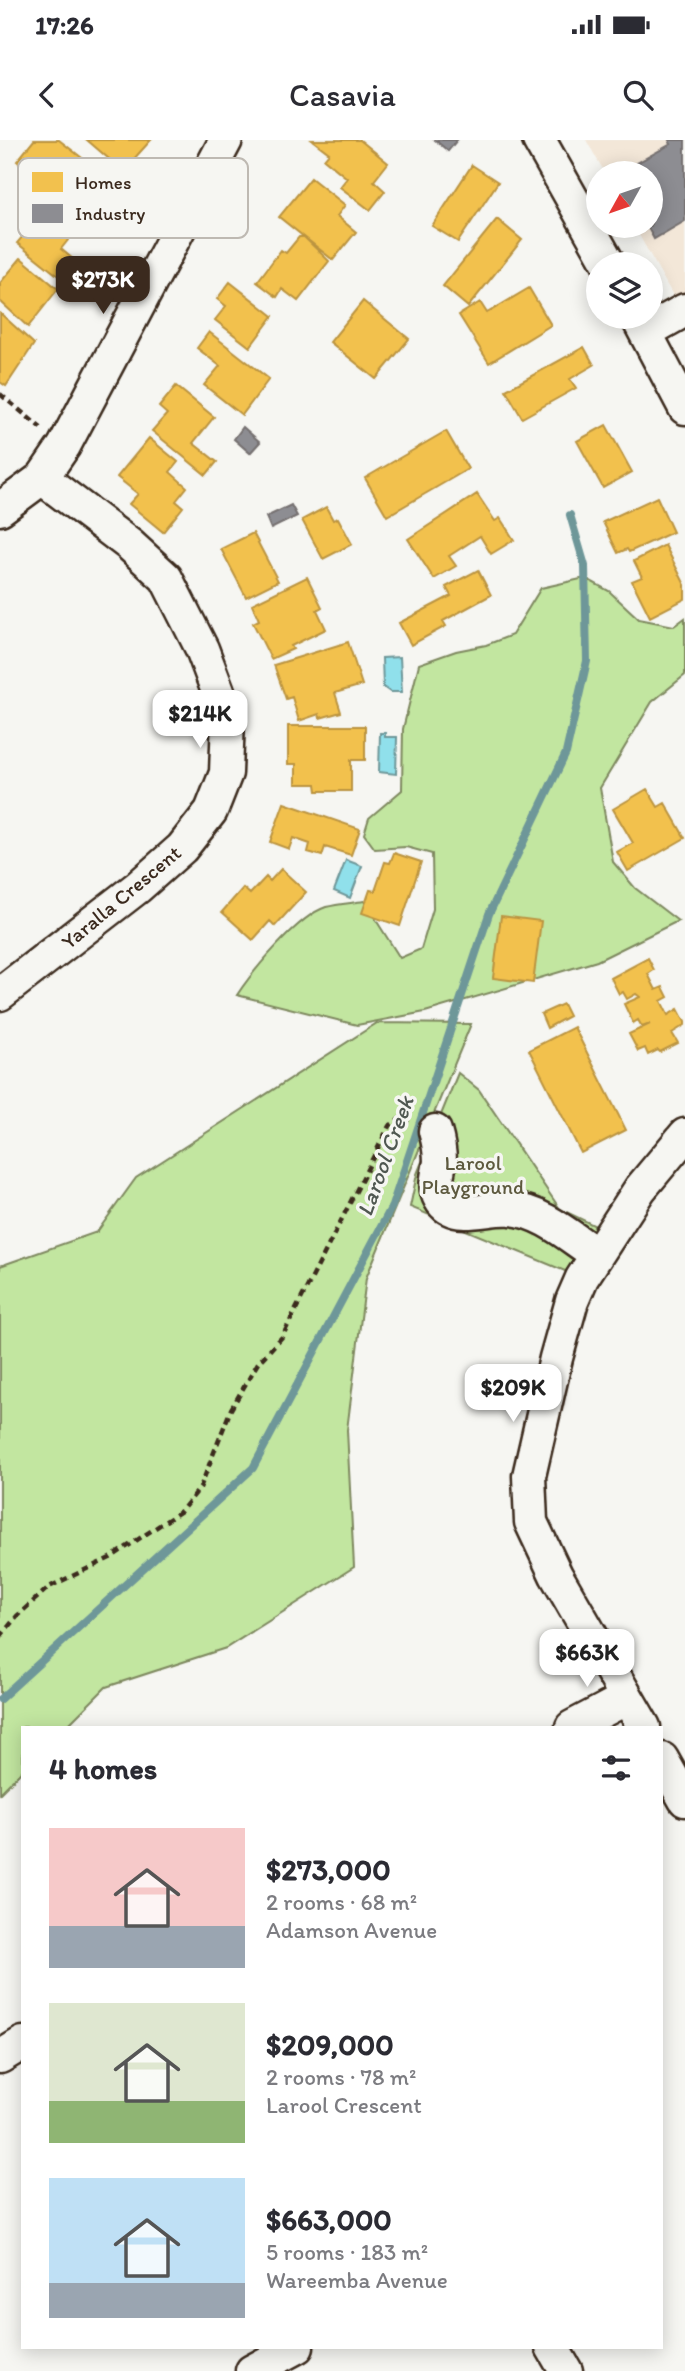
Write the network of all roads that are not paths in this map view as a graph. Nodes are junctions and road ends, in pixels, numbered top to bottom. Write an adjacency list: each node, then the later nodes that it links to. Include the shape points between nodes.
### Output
1 (226, 140): 3 (street)
2 (539, 140): 5 (street)
3 (216, 158)
4 (174, 238): 10 (street, via 64,446)
5 (602, 252)
6 (685, 310): 7 (street)
7 (663, 318)
8 (643, 329): 9 (street)
9 (685, 408)
10 (42, 478): 11 (street); 12 (street, Yaralla Crescent, via 166,578 202,649 228,718 226,773 211,811 182,848)
11 (0, 509)
12 (0, 994)
13 (435, 1130): 15 (street, via 440,1160 436,1184 447,1208 458,1212 511,1209 540,1217)
14 (685, 1135): 15 (street, via 640,1189)
15 (596, 1254): 16 (street, via 572,1301 556,1358 529,1476 531,1522)
16 (627, 1698): 17 (street); 18 (street)
17 (574, 1726)
18 (643, 1726)
19 (663, 1761): 20 (street)
20 (685, 1800)
21 (21, 2044): 22 (street)
22 (0, 2057)
23 (293, 2349): 25 (street)
24 (553, 2349): 26 (street)
25 (252, 2371)
26 (566, 2371)

